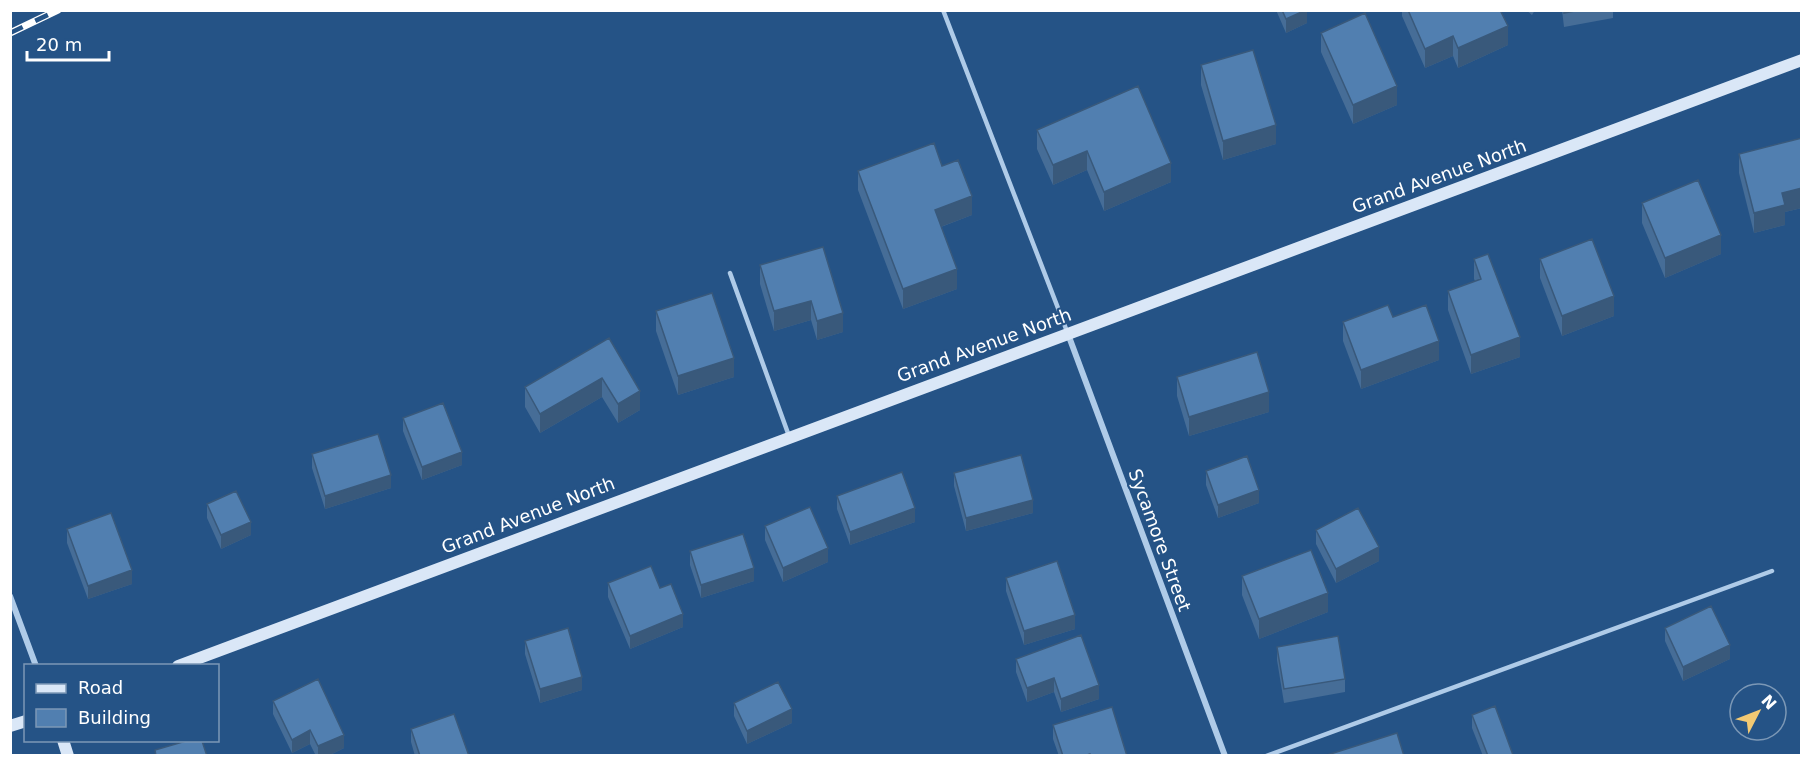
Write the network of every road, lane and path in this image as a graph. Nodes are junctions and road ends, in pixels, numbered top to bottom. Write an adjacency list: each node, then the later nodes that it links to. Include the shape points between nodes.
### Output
1 (943, 10): 4 (lane)
2 (1802, 60): 4 (main road, Grand Avenue North)
3 (730, 273): 5 (lane)
4 (1068, 334): 5 (main road, Grand Avenue North); 10 (street, Sycamore Street)
5 (789, 436): 9 (main road, Grand Avenue North)
6 (1772, 571): 11 (lane)
7 (10, 596): 8 (street)
8 (35, 664)
9 (183, 664)
10 (1224, 756)
11 (1266, 756)

